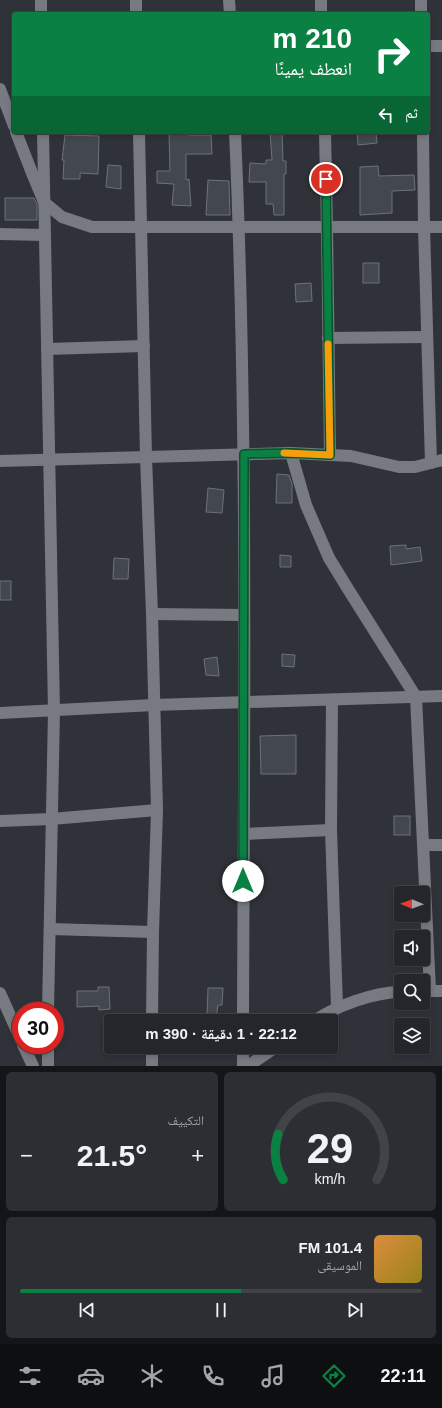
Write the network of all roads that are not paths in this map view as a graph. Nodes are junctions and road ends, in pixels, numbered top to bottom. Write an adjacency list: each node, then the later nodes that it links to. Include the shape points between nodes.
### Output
1 (40, 0): 6 (street)
2 (136, 0): 7 (street)
3 (229, 0): 8 (street)
4 (321, 0): 9 (street)
5 (421, 0): 10 (street)
6 (41, 12)
7 (136, 12)
8 (230, 12)
9 (321, 12)
10 (421, 12)
11 (430, 46): 12 (street)
12 (442, 46)
13 (0, 89): 14 (street)
14 (12, 121)
15 (17, 134): 21 (street)
16 (43, 134): 21 (street)
17 (139, 134): 22 (street)
18 (235, 134): 23 (street)
19 (325, 134): 24 (street)
20 (423, 134): 25 (street)
21 (44, 202): 22 (street, via 62,217 92,227); 28 (street)
22 (141, 227): 23 (street); 31 (street)
23 (239, 227): 24 (street); 34 (street)
24 (328, 227): 25 (street); 30 (street)
25 (424, 227): 26 (street); 29 (street)
26 (442, 227)
27 (0, 234): 28 (street)
28 (45, 235): 32 (street)
29 (427, 337): 30 (street); 39 (street)
30 (328, 338): 35 (street)
31 (144, 346): 32 (street); 36 (street)
32 (47, 349): 37 (street)
33 (291, 453): 34 (street); 35 (street); 43 (street, via 306,505 329,558)
34 (244, 454): 36 (street); 41 (street)
35 (330, 455): 39 (street, via 351,456 399,467 415,467)
36 (146, 457): 37 (street); 40 (street)
37 (49, 460): 38 (street); 47 (street)
38 (0, 462)
39 (436, 462)
40 (152, 614): 41 (street); 46 (street)
41 (244, 615): 45 (street)
42 (442, 696): 43 (street)
43 (416, 697): 44 (street); 54 (street)
44 (332, 700): 45 (street); 52 (street)
45 (244, 703): 46 (street); 53 (street)
46 (154, 705): 47 (street); 49 (street)
47 (54, 710): 48 (street); 50 (street)
48 (0, 713)
49 (157, 810): 50 (street); 57 (street)
50 (51, 820): 51 (street); 56 (street)
51 (0, 821)
52 (331, 830): 53 (street); 62 (street)
53 (244, 834): 64 (street)
54 (423, 845): 55 (street); 58 (street)
55 (442, 845)
56 (50, 929): 57 (street); 61 (street)
57 (153, 932): 63 (street)
58 (432, 991)
59 (394, 992): 62 (street)
60 (0, 993): 66 (street)
61 (48, 1002)
62 (337, 1007): 65 (street)
63 (152, 1014)
64 (243, 1014)
65 (326, 1014)
66 (12, 1020)
67 (27, 1054): 72 (street)
68 (48, 1054): 73 (street)
69 (152, 1054): 74 (street)
70 (243, 1054): 75 (street)
71 (266, 1054): 76 (street)
72 (33, 1066)
73 (48, 1066)
74 (152, 1066)
75 (243, 1066)
76 (248, 1066)

